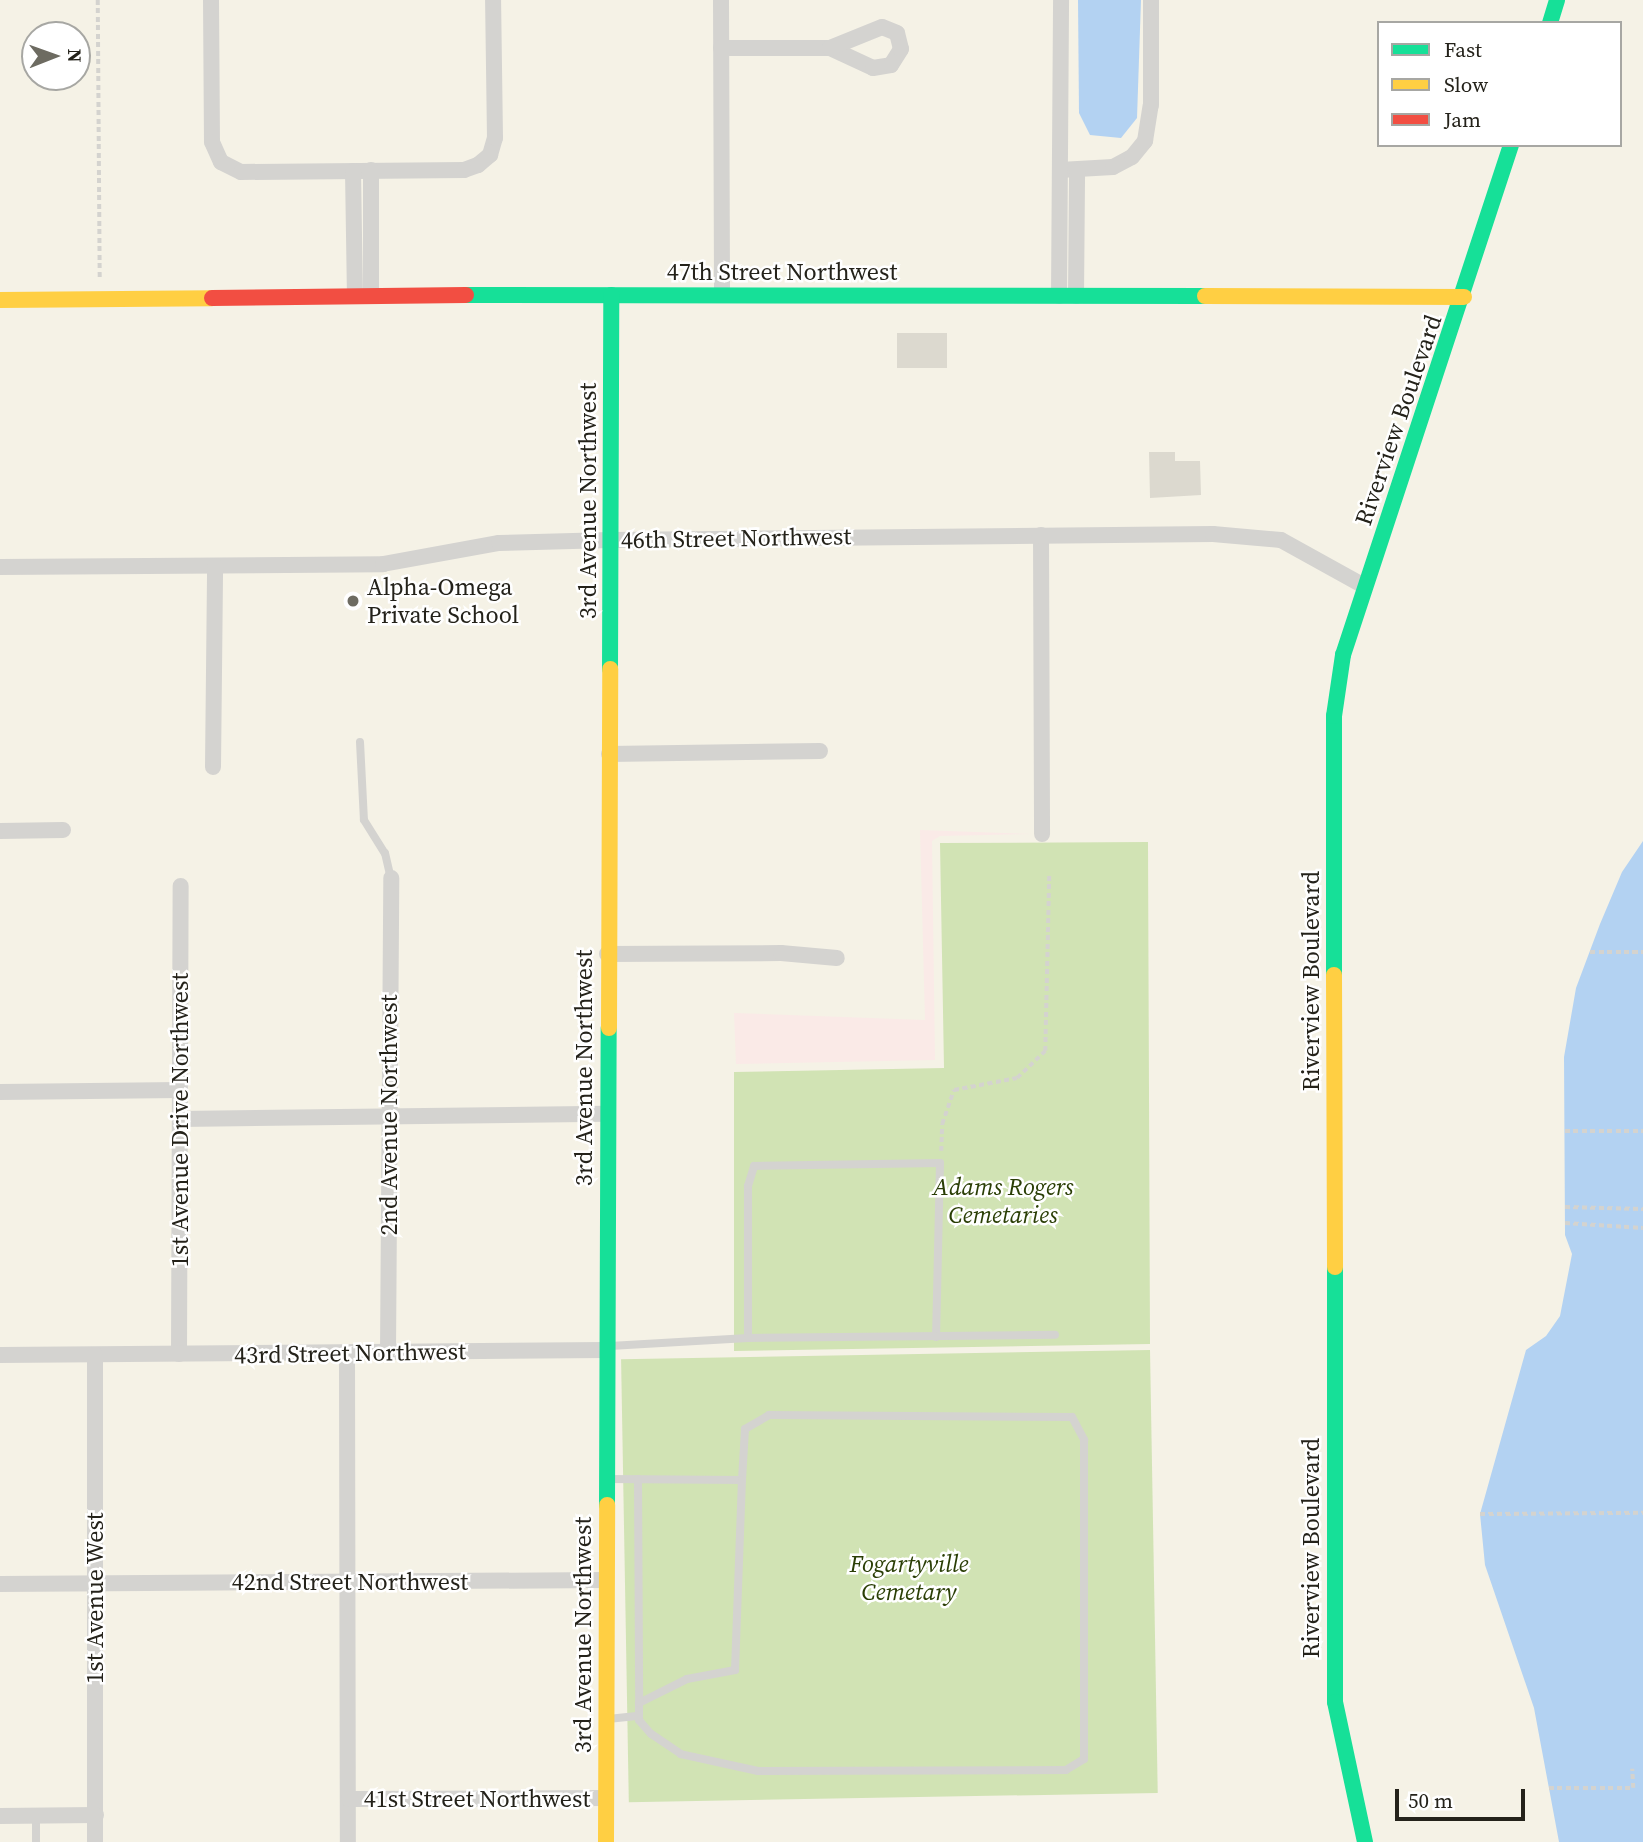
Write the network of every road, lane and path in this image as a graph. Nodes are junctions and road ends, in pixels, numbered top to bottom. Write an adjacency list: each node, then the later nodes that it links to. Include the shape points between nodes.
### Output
1 (97, 0): 22 (path)
2 (211, 0): 14 (street, via 212,142 216,156 241,172)
3 (494, 0): 12 (street, via 495,138 486,160 464,170)
4 (721, 0): 9 (street)
5 (1061, 0): 13 (street)
6 (1151, 0): 15 (street, via 1151,105 1145,141 1132,157 1113,167)
7 (1557, 0): 8 (street)
8 (1551, 21)
9 (721, 48): 10 (street); 17 (street)
10 (830, 48)
11 (1510, 147): 21 (street, Riverview Boulevard)
12 (371, 170): 14 (street); 18 (street)
13 (1060, 170): 15 (street); 19 (street)
14 (353, 171): 18 (street)
15 (1077, 171): 20 (street)
16 (611, 295): 17 (street, 47th Street Northwest); 18 (street, 47th Street Northwest); 25 (street, 3rd Avenue Northwest)
17 (722, 295): 19 (street, 47th Street Northwest)
18 (363, 296): 22 (street, 47th Street Northwest)
19 (1059, 296): 20 (street, 47th Street Northwest)
20 (1076, 296): 21 (street, 47th Street Northwest)
21 (1464, 297): 28 (street, Riverview Boulevard)
22 (100, 299): 23 (street, 47th Street Northwest)
23 (0, 300)
24 (1041, 535): 25 (street, 46th Street Northwest); 28 (street, 46th Street Northwest, via 1258,535 1299,548); 35 (street)
25 (610, 540): 26 (street, 46th Street Northwest, via 499,543 383,564); 31 (street, 3rd Avenue Northwest)
26 (215, 566): 27 (street, 46th Street Northwest); 32 (street)
27 (0, 567)
28 (1364, 586): 87 (street, Riverview Boulevard, via 1343,655 1334,716 1333,1554 1335,1702)
29 (360, 742): 37 (lane, via 364,820 385,853)
30 (820, 751): 31 (street)
31 (609, 754): 41 (street, 3rd Avenue Northwest)
32 (214, 768)
33 (63, 830): 34 (street)
34 (0, 831)
35 (1042, 834)
36 (1049, 873): 50 (path, via 1045,1051 1017,1078 954,1090 942,1124)
37 (391, 878): 46 (street, 2nd Avenue Northwest)
38 (181, 886): 43 (street, 1st Avenue Drive Northwest)
39 (1590, 952): 40 (path)
40 (1643, 952)
41 (607, 954): 42 (street, via 781,953); 45 (street, 3rd Avenue Northwest)
42 (837, 958)
43 (180, 1090): 44 (street); 47 (street, 1st Avenue Drive Northwest)
44 (0, 1092)
45 (606, 1114): 46 (street); 58 (street, 3rd Avenue Northwest)
46 (389, 1117): 47 (street); 60 (street, 2nd Avenue Northwest)
47 (180, 1119): 61 (street, 1st Avenue Drive Northwest)
48 (1564, 1131): 49 (path)
49 (1643, 1131)
50 (940, 1163): 56 (lane); 57 (lane, via 754,1166 748,1186)
51 (1565, 1207): 52 (path)
52 (1643, 1209)
53 (1565, 1223): 54 (path)
54 (1643, 1228)
55 (1055, 1335): 56 (lane)
56 (936, 1337): 57 (lane)
57 (748, 1338): 58 (lane, via 615,1343)
58 (605, 1350): 60 (street, 43rd Street Northwest); 64 (street, 3rd Avenue Northwest)
59 (347, 1353): 60 (street, 43rd Street Northwest); 61 (street, 43rd Street Northwest); 70 (street)
60 (388, 1353)
61 (179, 1354): 63 (street, 43rd Street Northwest)
62 (0, 1355): 63 (street, 43rd Street Northwest)
63 (95, 1355): 72 (street, 1st Avenue West)
64 (605, 1479): 65 (lane); 69 (street, 3rd Avenue Northwest)
65 (638, 1479): 66 (lane); 73 (lane)
66 (742, 1480): 73 (lane, via 736,1670 687,1679); 74 (lane, via 745,1429 769,1415 1072,1417 1084,1440 1084,1759 1066,1770 758,1771 681,1754 651,1734)
67 (1643, 1513): 68 (path)
68 (1480, 1514)
69 (605, 1580): 70 (street, 42nd Street Northwest); 75 (street, 3rd Avenue Northwest)
70 (349, 1581): 72 (street, 42nd Street Northwest); 79 (street)
71 (0, 1584): 72 (street, 42nd Street Northwest)
72 (94, 1584): 81 (street, 1st Avenue West)
73 (639, 1703): 74 (lane)
74 (639, 1716): 75 (lane)
75 (606, 1719): 78 (street, 3rd Avenue Northwest)
76 (1632, 1769): 77 (path, via 1633,1788)
77 (1549, 1788)
78 (606, 1798): 79 (street, 41st Street Northwest); 86 (street, 3rd Avenue Northwest)
79 (349, 1799): 85 (street)
80 (36, 1815): 81 (street); 82 (street); 83 (lane)
81 (96, 1815): 84 (street, 1st Avenue West)
82 (0, 1816)
83 (36, 1842)
84 (95, 1842)
85 (348, 1842)
86 (606, 1842)
87 (1365, 1842)

